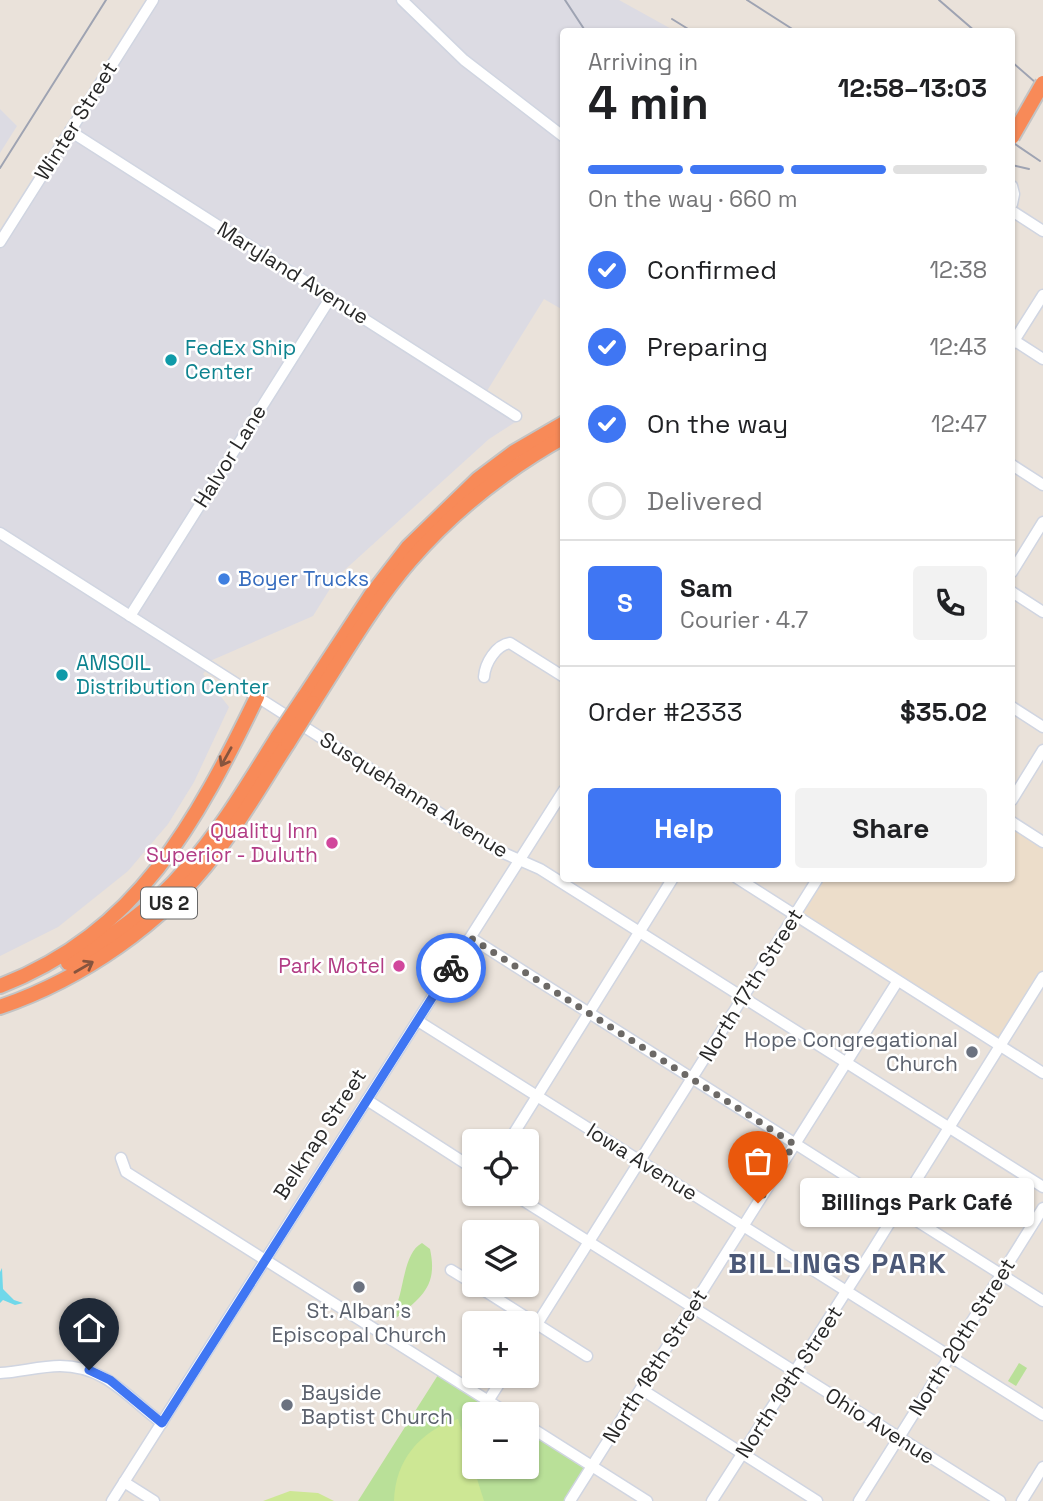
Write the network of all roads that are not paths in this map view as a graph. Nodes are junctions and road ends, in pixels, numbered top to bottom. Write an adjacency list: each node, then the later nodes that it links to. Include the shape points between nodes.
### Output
1 (153, 0): 4 (street, Winter Street)
2 (401, 0): 6 (street, via 464,61)
3 (1043, 83): 5 (highway, bridge)
4 (70, 131): 9 (street, Winter Street, via 53,150); 11 (street, Maryland Avenue)
5 (1015, 132)
6 (560, 134)
7 (1015, 213): 8 (street)
8 (1043, 231)
9 (0, 243)
10 (1043, 295): 12 (street)
11 (331, 297): 15 (street, Maryland Avenue); 25 (street, Halvor Lane)
12 (1015, 337)
13 (1015, 343): 14 (street)
14 (1043, 359)
15 (516, 416)
16 (560, 425): 29 (highway, US 2, via 478,479 408,547 370,595)
17 (560, 440): 29 (highway, US 2, via 490,485 430,540 392,584)
18 (1015, 467): 19 (street)
19 (1043, 485)
20 (1043, 522): 22 (street)
21 (0, 533): 25 (street, Susquehanna Avenue)
22 (1015, 567)
23 (1015, 594): 24 (street)
24 (1043, 612)
25 (130, 616): 28 (street, Susquehanna Avenue)
26 (560, 674): 27 (street, via 510,643 500,646)
27 (484, 677)
28 (257, 697): 38 (street, Susquehanna Avenue, via 499,852); 49 (highway, one-way to 49, via 187,829 134,899 74,948)
29 (308, 700): 32 (highway, US 2, bridge)
30 (1015, 709): 31 (street)
31 (1043, 727)
32 (283, 739): 50 (highway, US 2, via 186,870 147,908 57,969); 52 (highway, US 2, one-way to 32, via 87,966 132,936 176,897 214,856)
33 (1043, 750): 34 (street)
34 (1015, 795)
35 (560, 796): 38 (street, Belknap Street)
36 (1015, 824): 37 (street)
37 (1043, 842)
38 (520, 859): 39 (street, Susquehanna Avenue); 46 (street, Belknap Street)
39 (560, 882)
40 (561, 882): 45 (street, Susquehanna Avenue)
41 (671, 882): 45 (street)
42 (743, 882): 44 (street)
43 (816, 882): 44 (street, North 17th Street)
44 (795, 915): 48 (street); 51 (street, North 17th Street)
45 (640, 932): 51 (street, Susquehanna Avenue); 53 (street)
46 (471, 938): 53 (street); 54 (street, Belknap Street)
47 (1043, 977): 55 (street, North 19th Street)
48 (897, 982): 55 (street); 56 (street, North 18th Street)
49 (0, 986)
50 (0, 994)
51 (743, 997): 56 (street, Susquehanna Avenue); 58 (street, North 17th Street)
52 (0, 1007)
53 (589, 1013): 58 (street); 59 (street)
54 (418, 1021): 59 (street, Iowa Avenue); 60 (street, Belknap Street)
55 (1000, 1046): 57 (street); 61 (street, North 19th Street)
56 (846, 1062): 61 (street, Susquehanna Avenue); 63 (street, North 18th Street)
57 (1043, 1073)
58 (691, 1079): 63 (street); 66 (street, North 17th Street)
59 (537, 1096): 62 (street); 66 (street, Iowa Avenue)
60 (367, 1100): 65 (street); 73 (street, Belknap Street)
61 (950, 1128): 67 (street, Susquehanna Avenue); 70 (street, North 19th Street)
62 (516, 1129)
63 (794, 1144): 70 (street); 71 (street, North 18th Street)
64 (121, 1158): 73 (street, via 126,1172)
65 (462, 1161)
66 (639, 1161): 71 (street, Iowa Avenue); 72 (street, North 17th Street)
67 (1043, 1187)
68 (532, 1206): 72 (street, Ohio Avenue)
69 (1043, 1208): 75 (street, North 20th Street)
70 (898, 1210): 75 (street); 77 (street, North 19th Street)
71 (744, 1225): 77 (street, Iowa Avenue); 80 (street, North 18th Street)
72 (589, 1241): 80 (street, Ohio Avenue); 82 (street, North 17th Street)
73 (265, 1261): 90 (street); 92 (street, Belknap Street)
74 (451, 1270): 76 (street)
75 (1001, 1275): 79 (street); 85 (street, North 20th Street)
76 (462, 1277)
77 (847, 1291): 85 (street, Iowa Avenue); 86 (street, North 19th Street)
78 (494, 1297): 81 (street)
79 (1043, 1301)
80 (692, 1307): 86 (street, Ohio Avenue); 89 (street, North 18th Street)
81 (516, 1311)
82 (539, 1319)
83 (539, 1326): 84 (street)
84 (587, 1356)
85 (950, 1356): 91 (street, Iowa Avenue); 94 (street, North 20th Street)
86 (795, 1371): 94 (street, Ohio Avenue); 95 (street, North 19th Street)
87 (0, 1373): 92 (street, via 59,1366 89,1370 110,1380)
88 (496, 1388): 90 (street)
89 (641, 1389): 95 (street); 96 (street, North 18th Street)
90 (488, 1401)
91 (1043, 1415)
92 (162, 1423): 98 (street, Belknap Street)
93 (539, 1433): 96 (street)
94 (899, 1437): 105 (street, North 20th Street); 106 (street, Ohio Avenue)
95 (743, 1454): 103 (street, North 19th Street); 104 (street)
96 (592, 1466): 101 (street, North 18th Street); 102 (street)
97 (1043, 1467): 107 (street)
98 (124, 1482): 99 (street, Belknap Street); 100 (street)
99 (112, 1501)
100 (154, 1501)
101 (570, 1501)
102 (647, 1501)
103 (712, 1501)
104 (817, 1501)
105 (859, 1501)
106 (1000, 1501)
107 (1022, 1501)

